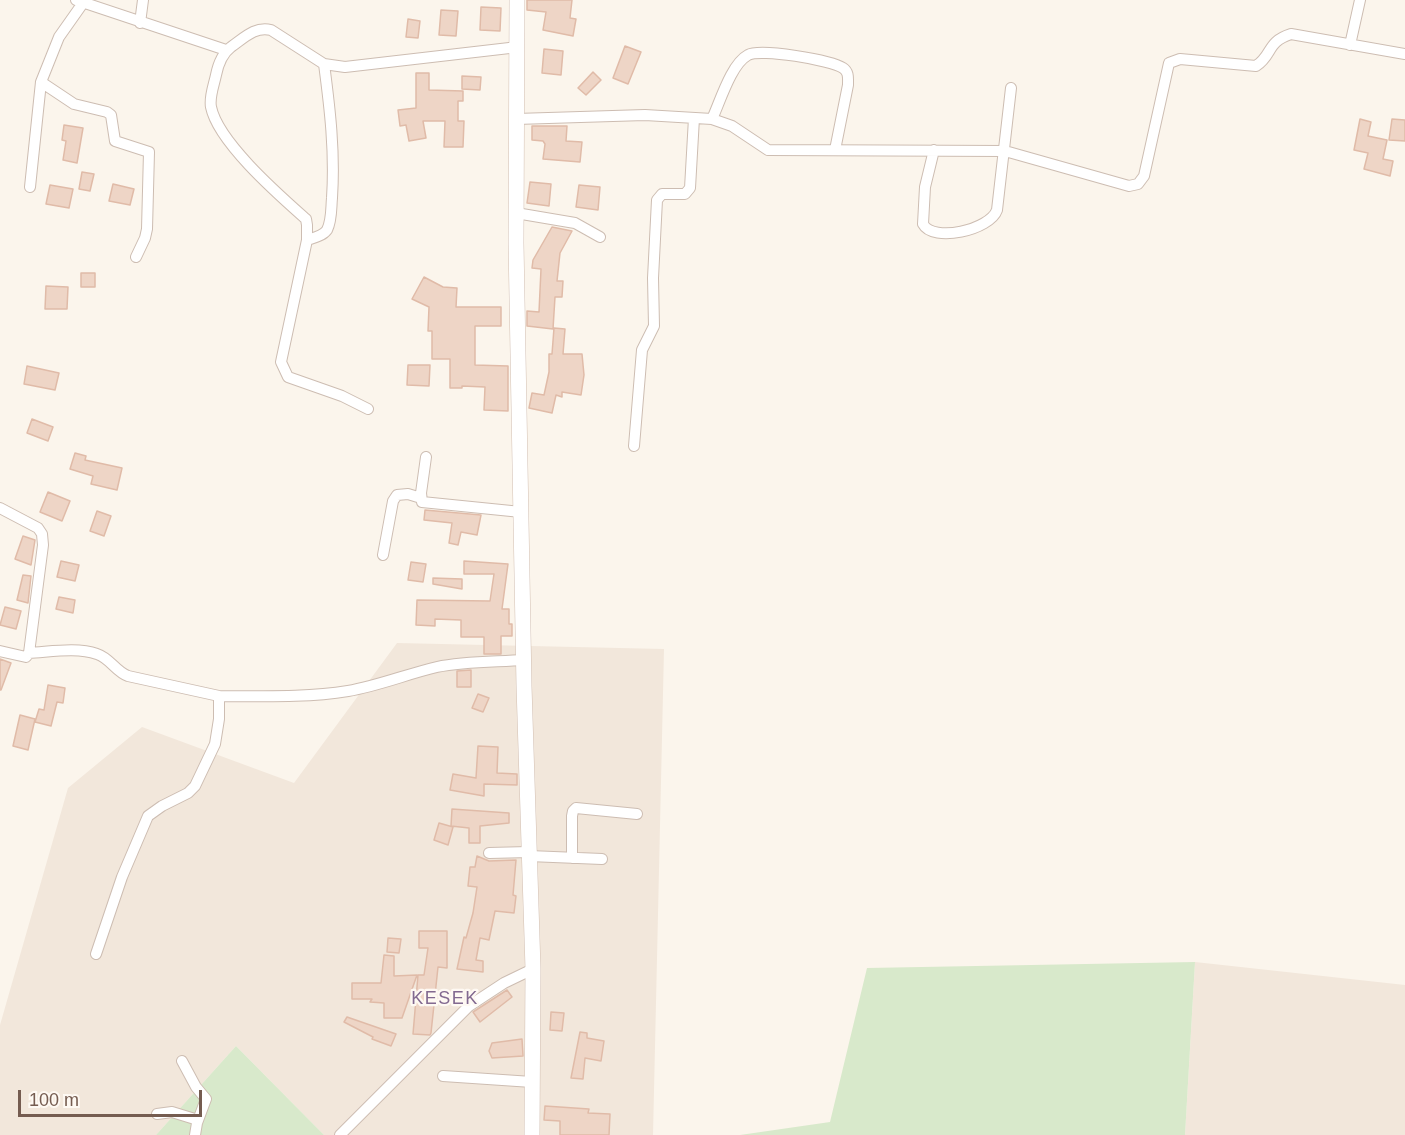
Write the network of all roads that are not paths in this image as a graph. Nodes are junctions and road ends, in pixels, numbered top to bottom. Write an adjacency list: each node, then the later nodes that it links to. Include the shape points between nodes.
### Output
1 (143, 0): 6 (street)
2 (518, 0): 8 (main road)
3 (1360, 0): 7 (street)
4 (79, 1): 5 (street); 12 (street)
5 (98, 4): 6 (street)
6 (140, 23): 9 (street)
7 (1350, 45): 10 (street); 19 (street, via 1291,34 1272,44 1256,66 1180,59 1169,63 1144,176 1138,184 1129,186)
8 (518, 47): 11 (street, via 365,66); 15 (main road)
9 (226, 51): 11 (street, via 263,28); 23 (street, via 211,94 213,114 246,162 306,219)
10 (1405, 54)
11 (324, 64): 23 (street, via 334,165 330,218 322,235)
12 (41, 82): 20 (street); 24 (street, via 74,104 107,112 111,115 115,141 149,152 147,229)
13 (1011, 88): 19 (street)
14 (694, 118): 15 (street, via 645,114); 16 (street); 26 (street, via 690,188 684,194 662,194 657,200 654,326 642,350)
15 (516, 119): 21 (main road)
16 (712, 119): 17 (street, via 732,126 768,150); 17 (street, via 736,65 747,55 787,54 835,64 848,74)
17 (835, 150): 18 (street)
18 (934, 150): 19 (street); 19 (street, via 925,187 923,224 930,232 944,233 980,227 996,215)
19 (1005, 151)
20 (30, 187)
21 (516, 213): 22 (street, via 575,223); 30 (main road)
22 (600, 237)
23 (307, 240): 25 (street, via 281,362 283,369 288,377)
24 (136, 257)
25 (368, 409)
26 (634, 446)
27 (426, 457): 28 (street)
28 (421, 498): 30 (street, via 422,502); 31 (street, via 397,495 390,511)
29 (0, 508): 33 (street, via 42,534)
30 (521, 512): 34 (main road)
31 (383, 555)
32 (0, 651): 33 (street, via 26,657)
33 (29, 653): 35 (street, via 97,654 128,676)
34 (524, 660): 35 (street, via 437,667 346,692); 38 (main road)
35 (219, 696): 41 (street, via 215,744 195,786 148,816)
36 (637, 814): 39 (street, via 576,808)
37 (489, 853): 38 (street)
38 (529, 854): 39 (street); 42 (main road)
39 (572, 858): 40 (street)
40 (602, 859)
41 (96, 954)
42 (533, 969): 45 (main road); 48 (street, via 469,1006)
43 (182, 1061): 47 (street, via 206,1099)
44 (443, 1076): 45 (street)
45 (532, 1082): 50 (main road)
46 (157, 1114): 47 (street, via 172,1112)
47 (198, 1120): 49 (street)
48 (342, 1134)
49 (195, 1135)
50 (532, 1135)

